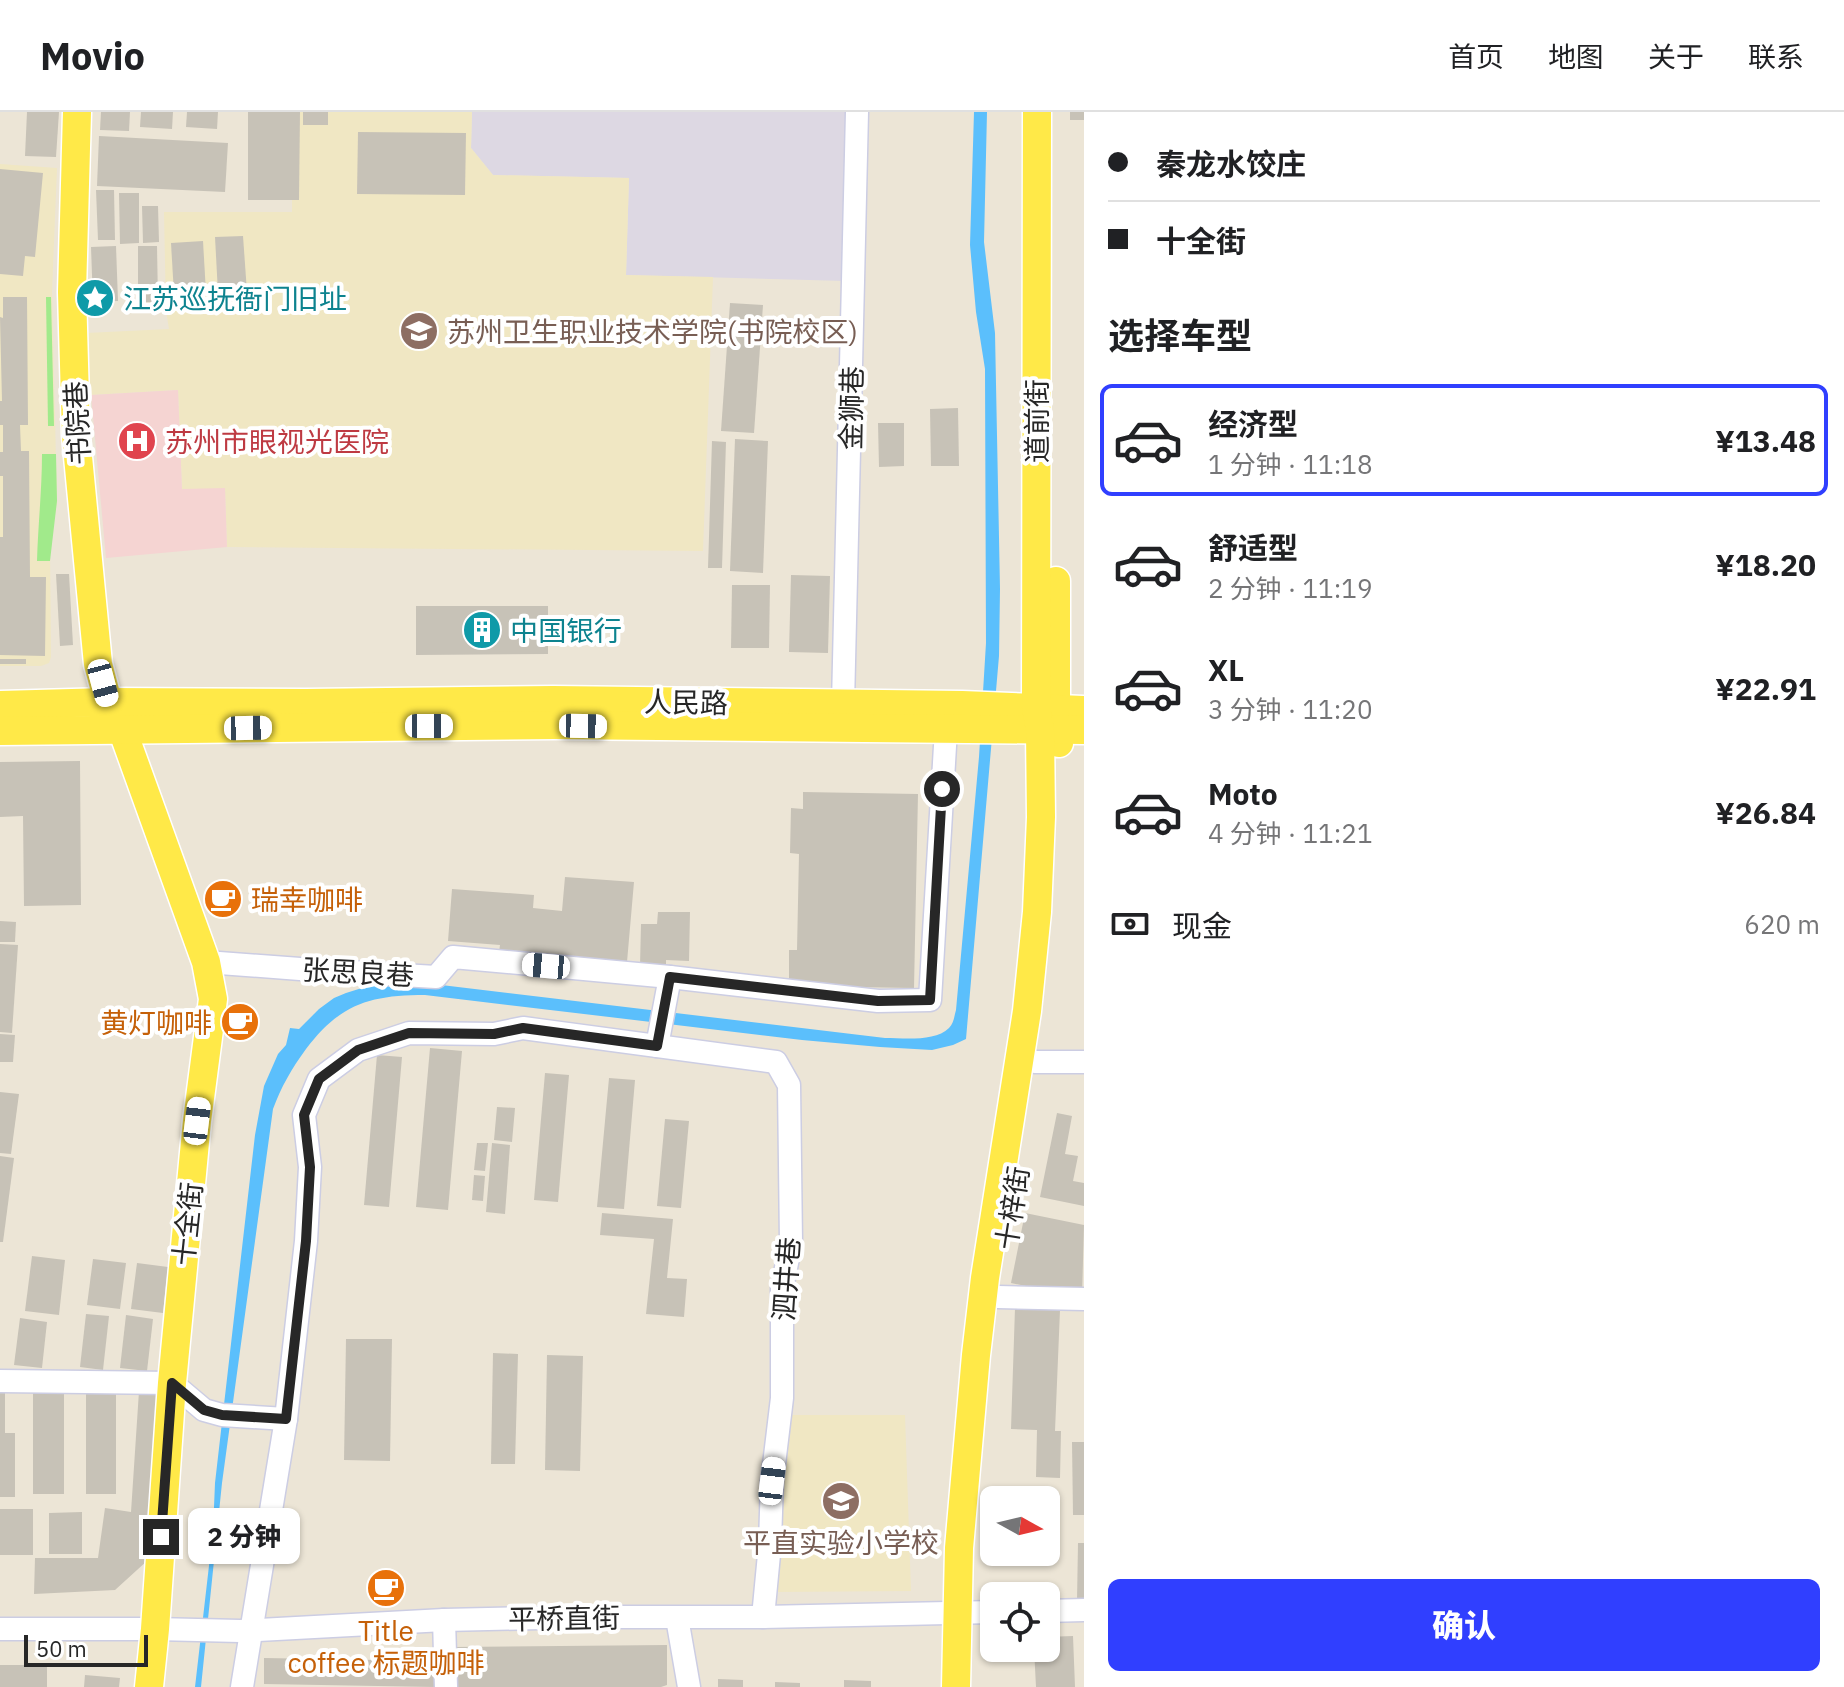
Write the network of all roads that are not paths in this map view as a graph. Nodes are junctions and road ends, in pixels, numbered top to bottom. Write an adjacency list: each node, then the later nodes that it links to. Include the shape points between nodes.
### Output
1 (77, 112): 5 (main road, 书院巷, via 72,292 76,436 98,664)
2 (857, 112): 6 (street, 金狮巷)
3 (1037, 112): 9 (main road, 道前街)
4 (1055, 112): 9 (main road, 道前街)
5 (108, 702): 6 (main road, 人民路); 7 (main road, 人民路); 11 (main road, 书院巷)
6 (843, 704): 10 (main road, 人民路)
7 (0, 705)
8 (1084, 710): 9 (main road, 人民路)
9 (1042, 720): 10 (main road, 人民路); 16 (main road, 十梓街)
10 (954, 721): 11 (main road, 人民路); 14 (street, 张思良巷, via 930,1000 878,1001)
11 (122, 729): 12 (main road, 人民路); 13 (main road, 十全街)
12 (0, 731)
13 (206, 962): 14 (street, 张思良巷, via 436,977 453,957); 21 (main road, 十全街, via 213,999)
14 (670, 977): 15 (street)
15 (661, 1028): 22 (street, via 409,1033 358,1050 319,1079 304,1115 310,1167 306,1241); 26 (street, 泗井巷, via 776,1062 789,1085 791,1243 782,1288 782,1398)
16 (1028, 1061): 17 (street); 18 (main road, 十梓街); 25 (main road, 十梓街, via 985,1278 961,1518)
17 (1084, 1062)
18 (998, 1297): 19 (street); 25 (main road, 十梓街, via 980,1476)
19 (1084, 1299)
20 (0, 1381): 21 (street)
21 (172, 1383): 22 (street, via 204,1410); 30 (main road, 十全街)
22 (286, 1419): 31 (street)
23 (1084, 1610): 24 (street)
24 (1060, 1611)
25 (975, 1612): 26 (street, 平桥直街); 36 (main road, 十梓街); 37 (main road, 十梓街)
26 (763, 1617): 27 (street, 平桥直街)
27 (677, 1618): 28 (street, 平桥直街); 35 (street)
28 (444, 1620): 31 (street, 平桥直街); 34 (street)
29 (0, 1629): 30 (street, 平桥直街)
30 (155, 1629): 31 (street, 平桥直街); 32 (main road, 十全街)
31 (246, 1631): 33 (street)
32 (149, 1687)
33 (242, 1687)
34 (446, 1687)
35 (689, 1687)
36 (956, 1687)
37 (972, 1687)

